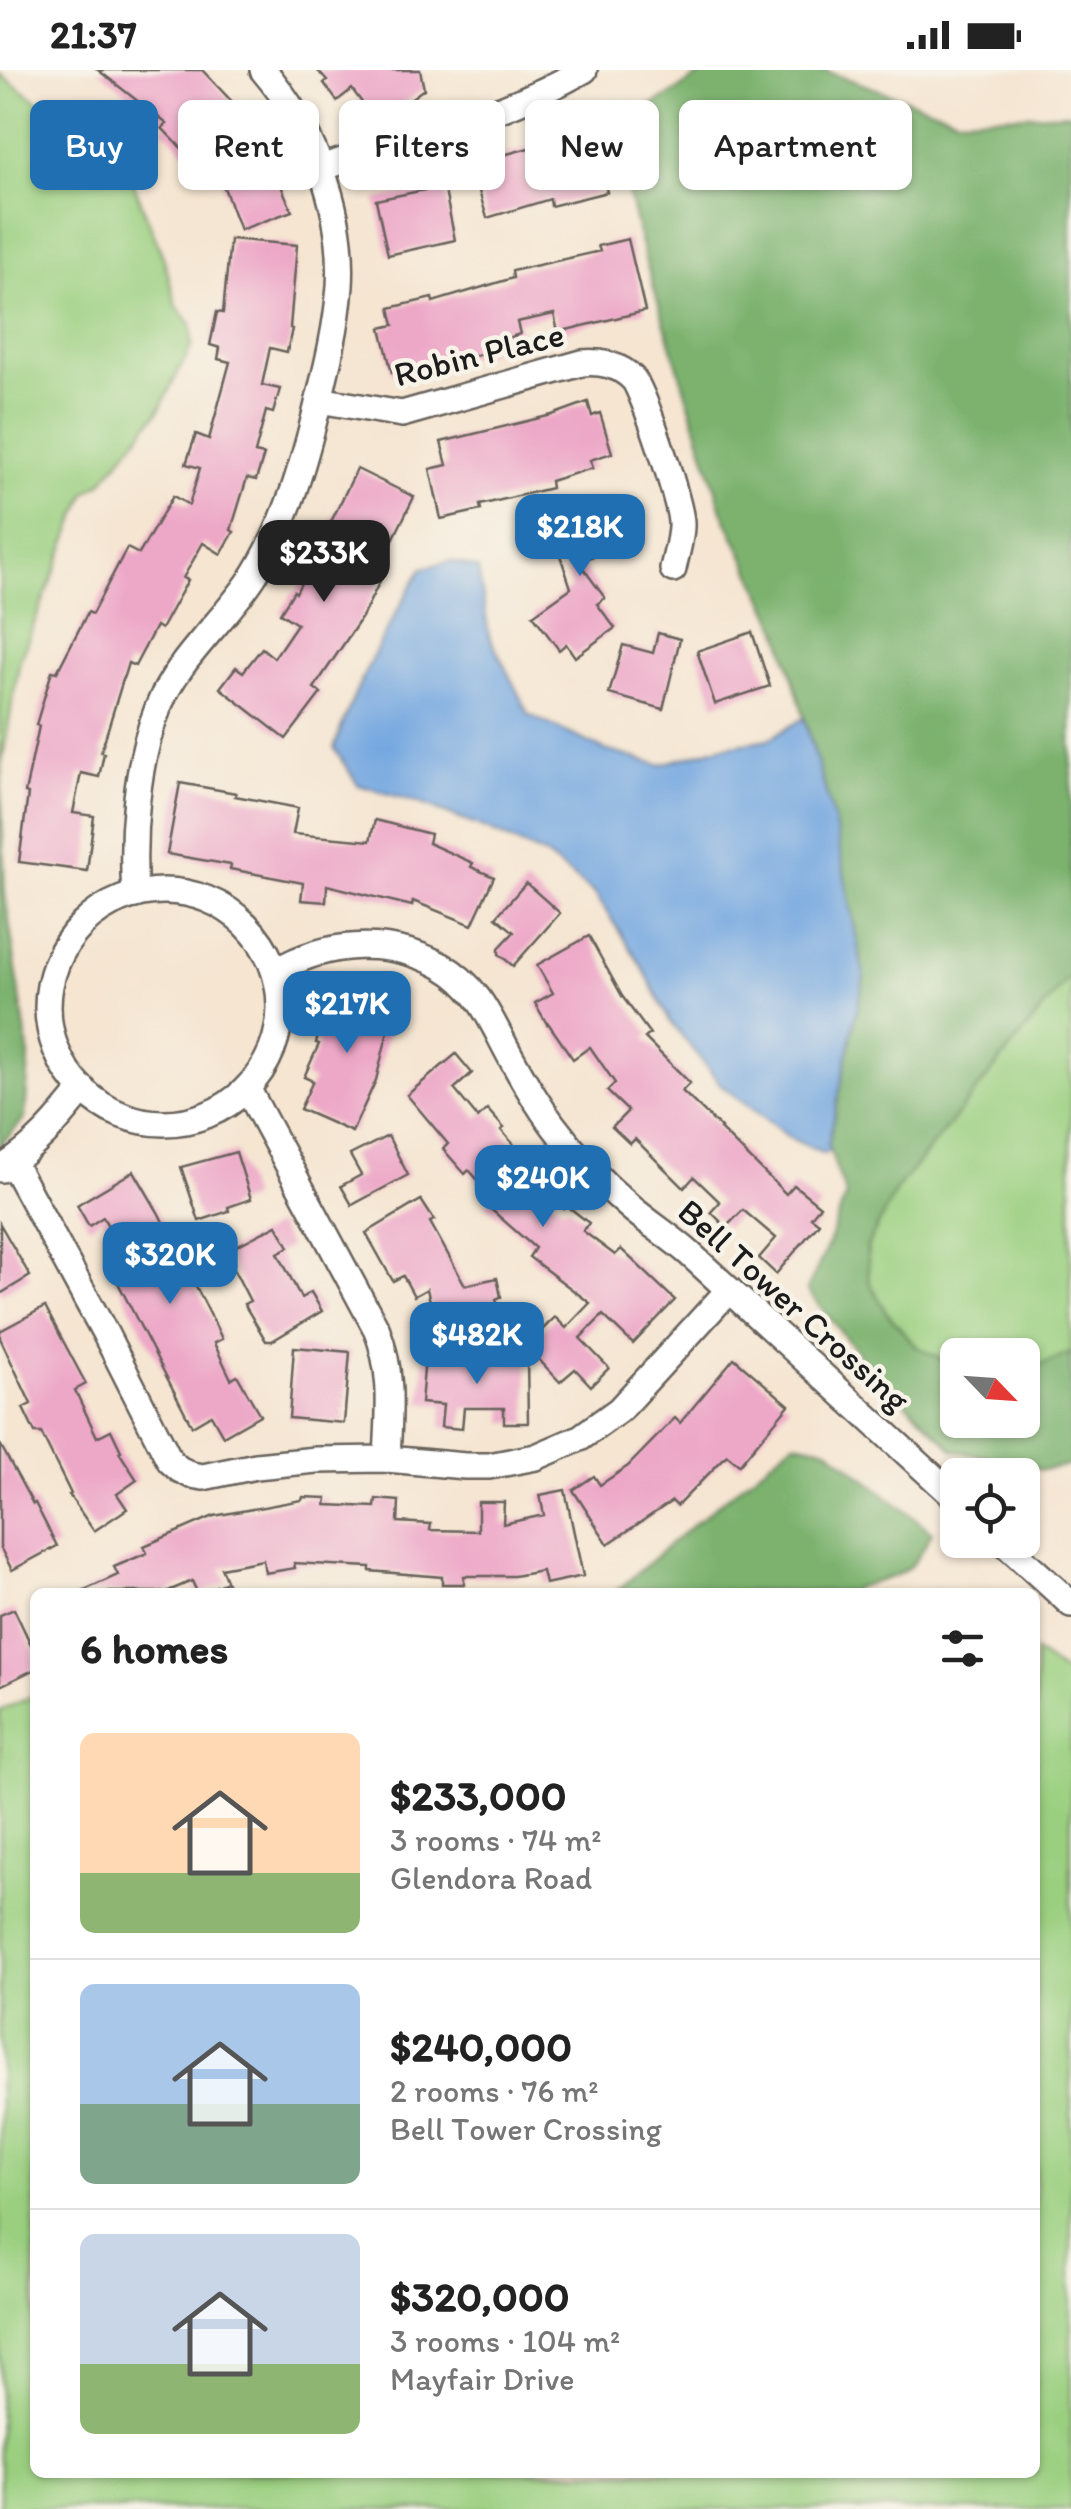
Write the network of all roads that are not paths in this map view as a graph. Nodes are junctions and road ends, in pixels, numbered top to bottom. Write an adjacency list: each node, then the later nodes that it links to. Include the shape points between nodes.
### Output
1 (262, 70): 3 (street)
2 (584, 70): 3 (street, via 458,124)
3 (320, 168): 4 (street, via 336,223 340,283)
4 (319, 400): 5 (street, Robin Place, via 402,414 582,363 616,368 640,390 673,488 681,522); 6 (street, via 285,519 238,600 159,704 135,822)
5 (674, 569)
6 (135, 894): 7 (street, via 176,891 212,900 244,922); 9 (street, via 78,928 52,976 50,1030)
7 (276, 971): 8 (street, via 279,1028 266,1064); 11 (street, Bell Tower Crossing, via 313,953 367,945 444,966 489,1012 540,1106 573,1150 610,1190)
8 (247, 1088): 9 (street, via 227,1106 173,1123 118,1114); 12 (street, via 377,1330 390,1387)
9 (83, 1089): 10 (street)
10 (6, 1166): 12 (street, via 179,1470 203,1476 316,1460)
11 (729, 1290): 12 (street, via 628,1402 569,1443 489,1466); 13 (street, Bell Tower Crossing)
12 (387, 1459)
13 (940, 1483)
14 (1021, 1558): 15 (street)
15 (1071, 1604)

